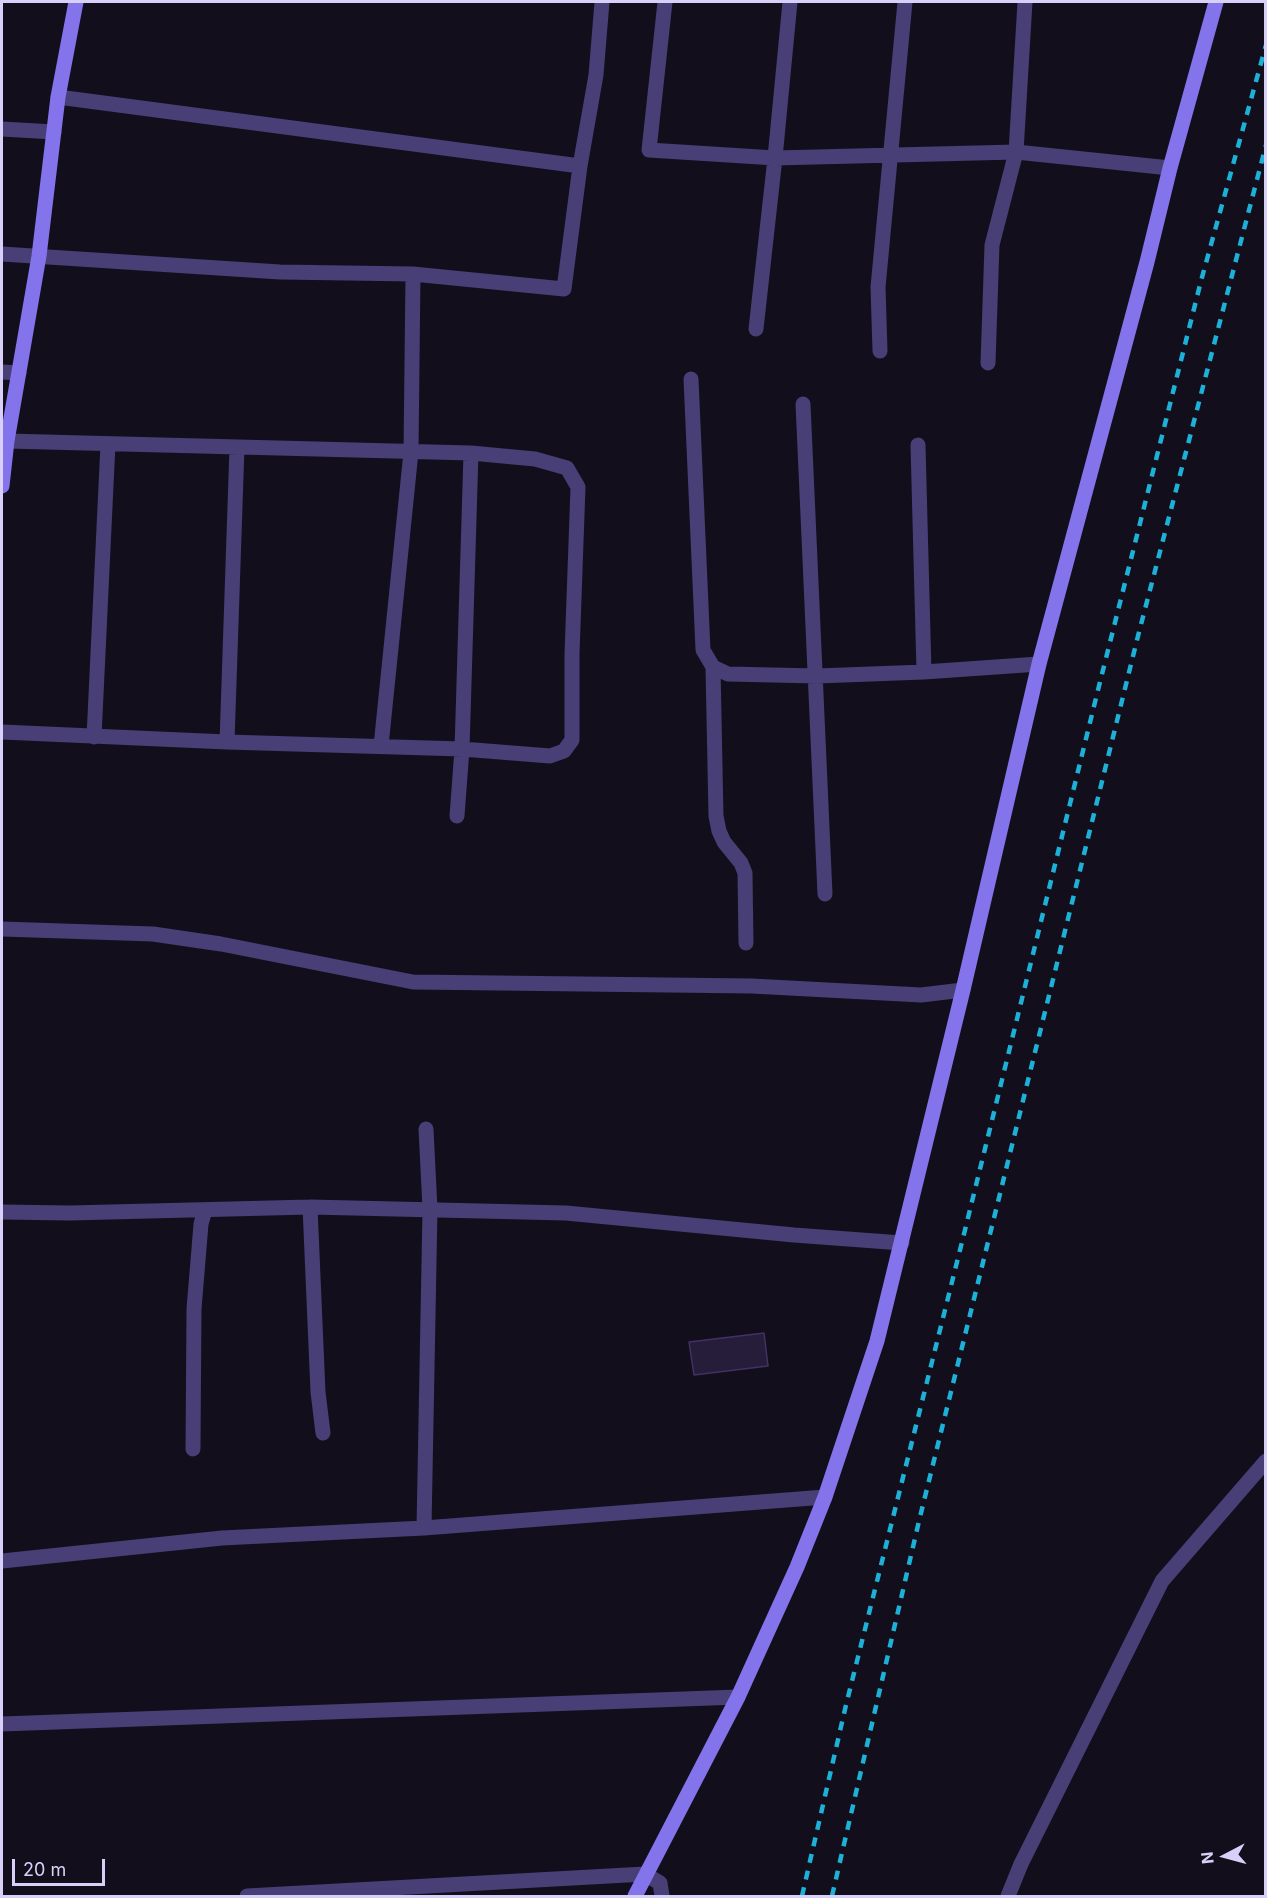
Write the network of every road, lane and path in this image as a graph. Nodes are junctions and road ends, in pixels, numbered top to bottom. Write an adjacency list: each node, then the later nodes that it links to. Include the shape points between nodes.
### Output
1 (76, 2): 8 (main road)
2 (602, 2): 14 (street, via 596,75)
3 (665, 2): 13 (street, via 649,150)
4 (790, 2): 13 (street)
5 (905, 2): 12 (street)
6 (1025, 2): 11 (street)
7 (1216, 2): 15 (main road)
8 (58, 97): 10 (main road); 14 (street)
9 (2, 129): 10 (street)
10 (54, 132): 17 (main road)
11 (1017, 152): 12 (street); 15 (street); 21 (street, via 992,245)
12 (892, 155): 13 (street); 20 (street, via 878,287)
13 (775, 158): 19 (street)
14 (580, 166): 18 (street, via 564,289)
15 (1170, 168): 33 (main road)
16 (2, 254): 17 (street)
17 (39, 256): 18 (street, via 280,272); 23 (main road)
18 (413, 274): 30 (street)
19 (756, 329)
20 (880, 351)
21 (988, 363)
22 (2, 372): 23 (street)
23 (19, 373): 26 (main road)
24 (691, 380): 34 (street, via 703,650)
25 (803, 404): 36 (street)
26 (7, 441): 27 (street); 32 (main road)
27 (108, 444): 29 (street); 38 (street)
28 (918, 445): 35 (street)
29 (237, 447): 30 (street); 39 (street)
30 (411, 452): 31 (street); 40 (street)
31 (471, 453): 41 (street); 41 (street, via 536,459 567,468 578,487 572,740 564,751 550,756)
32 (2, 476)
33 (1039, 664): 35 (street); 46 (main road)
34 (713, 667): 36 (street, via 728,674); 45 (street, via 716,816 724,842 745,873)
35 (924, 672): 36 (street)
36 (814, 676): 43 (street)
37 (2, 732): 38 (street)
38 (94, 737): 39 (street)
39 (227, 742): 40 (street)
40 (381, 746): 41 (street)
41 (462, 749): 42 (street)
42 (457, 816)
43 (825, 894)
44 (2, 929): 46 (street, via 153,934 413,982 752,986 921,995)
45 (746, 943)
46 (963, 990): 52 (main road)
47 (426, 1129): 49 (street)
48 (310, 1207): 49 (street); 50 (street); 53 (street)
49 (430, 1209): 52 (street, via 566,1213); 57 (street)
50 (205, 1210): 51 (street); 54 (street, via 194,1309)
51 (2, 1212)
52 (902, 1243): 56 (main road, via 877,1341)
53 (323, 1433)
54 (193, 1449)
55 (1266, 1461): 65 (street, via 1162,1581)
56 (825, 1497): 57 (street); 59 (main road)
57 (424, 1528): 58 (street, via 222,1538)
58 (2, 1561)
59 (738, 1697): 60 (street); 61 (main road)
60 (2, 1724)
61 (645, 1874): 62 (street); 63 (main road); 64 (street, via 660,1883)
62 (247, 1896)
63 (635, 1896)
64 (662, 1896)
65 (1008, 1896)

